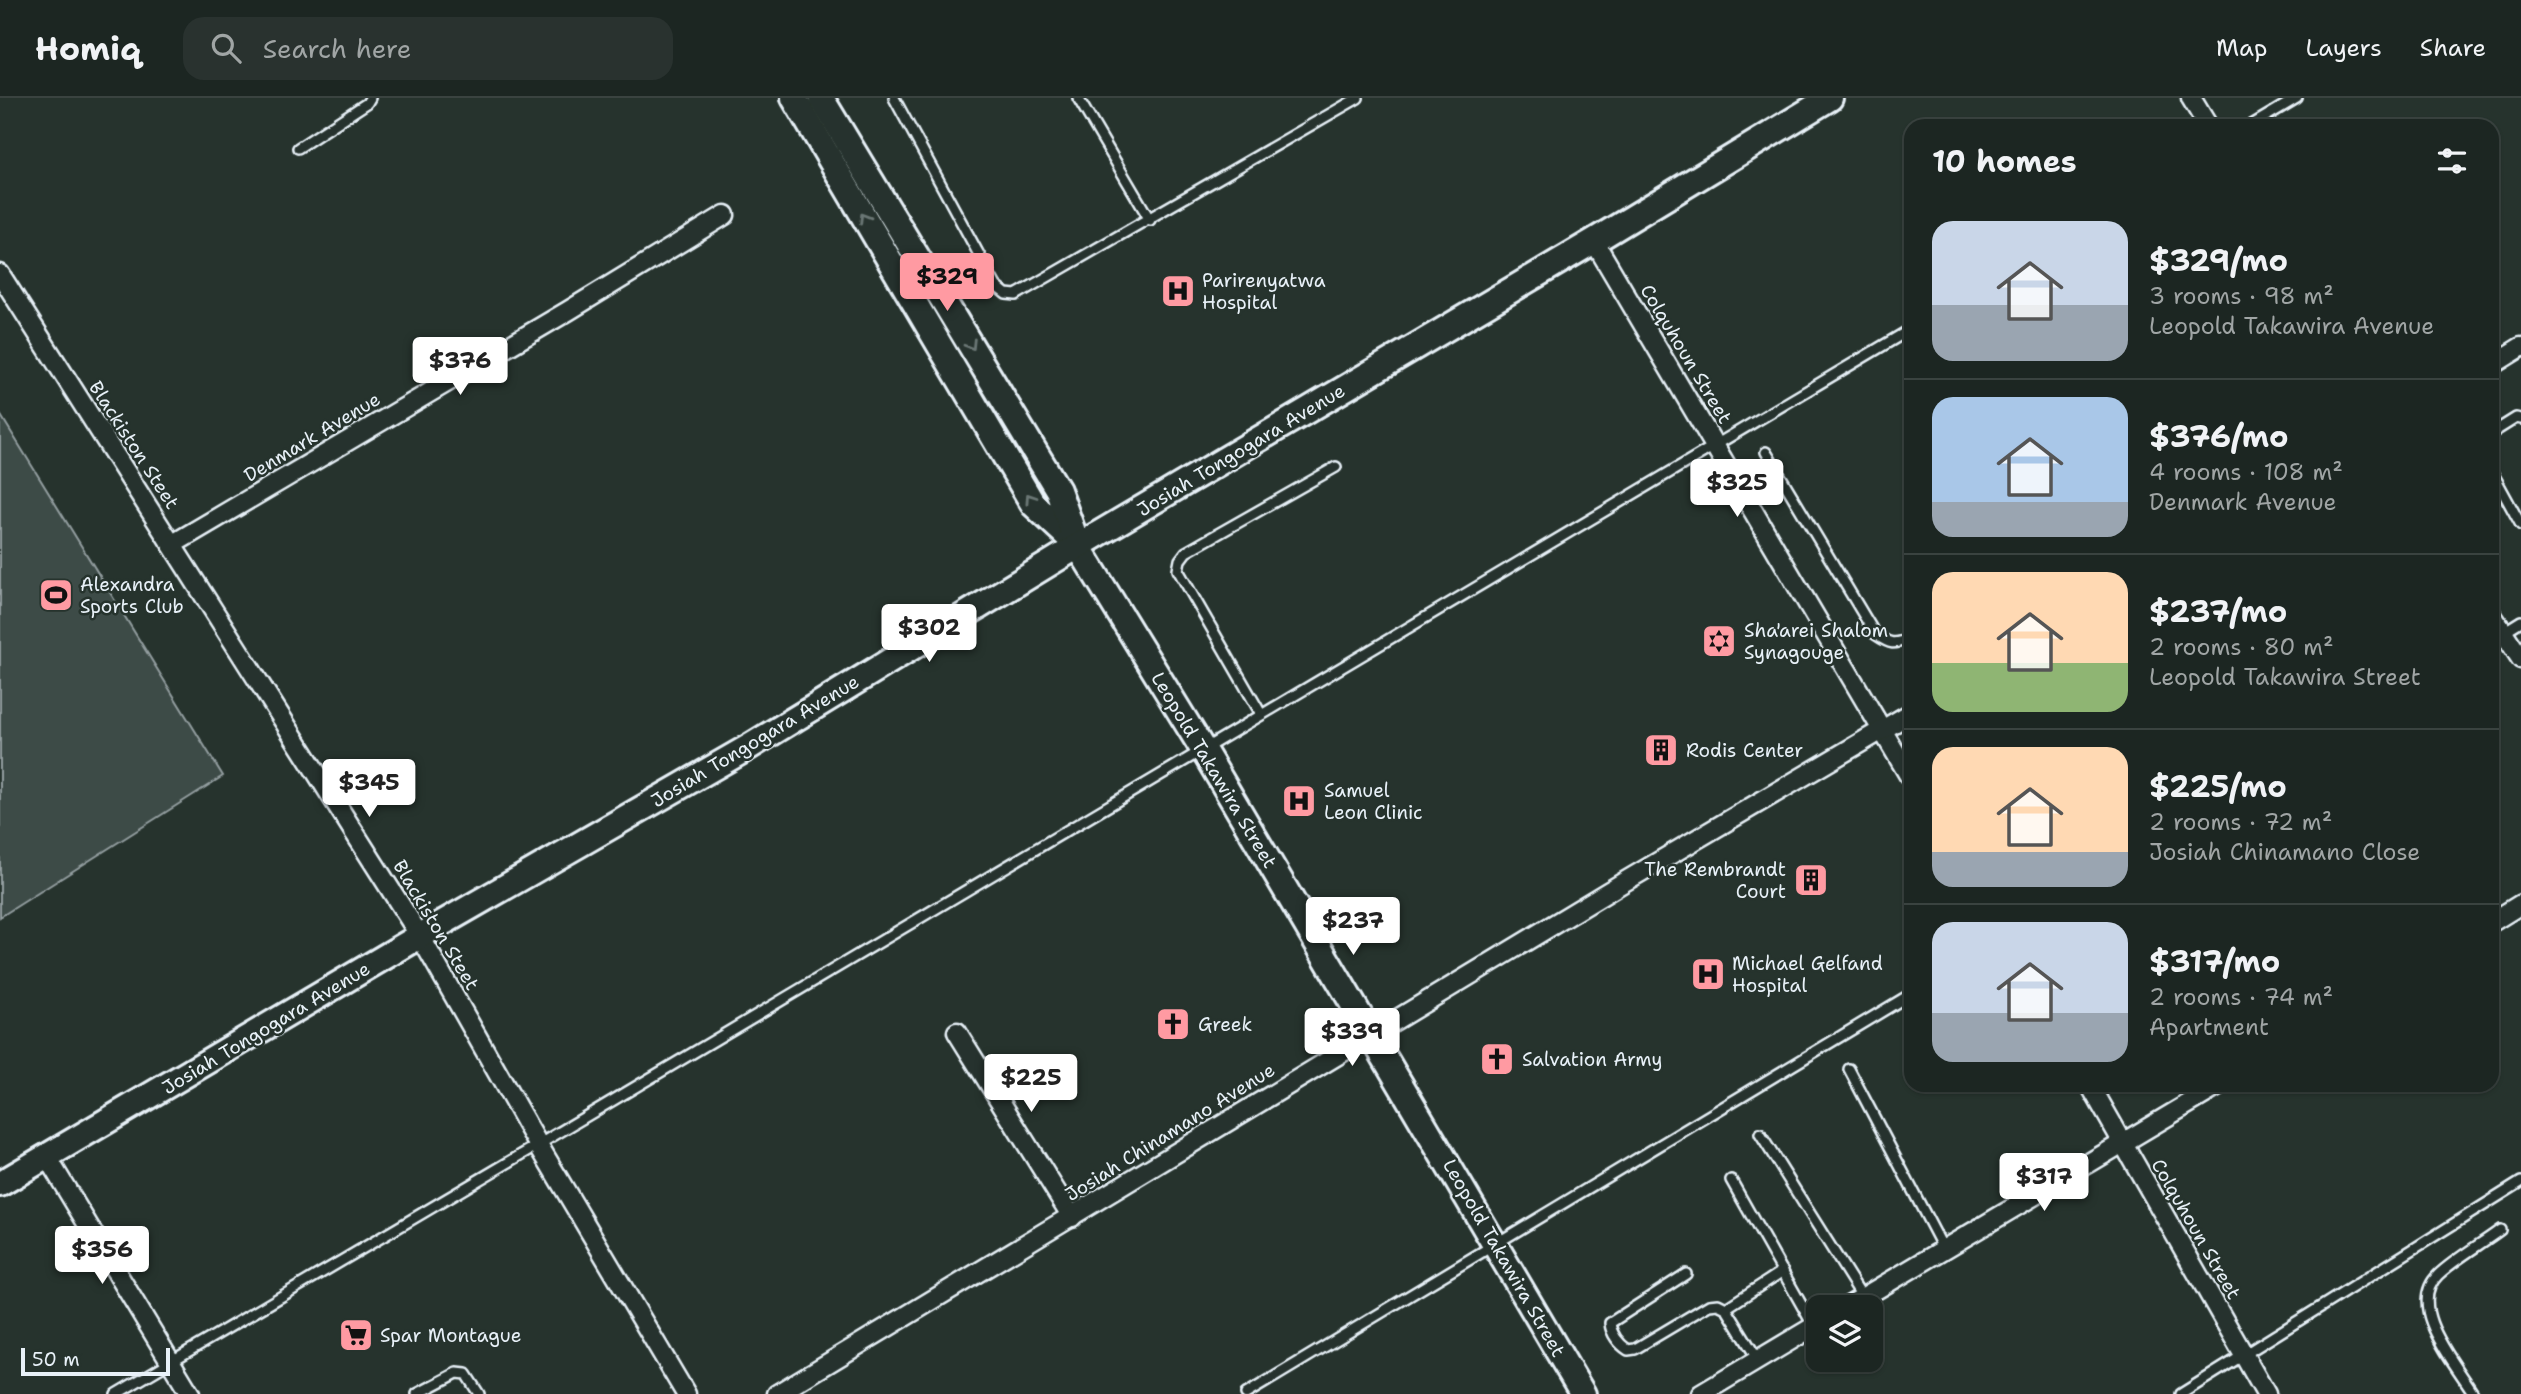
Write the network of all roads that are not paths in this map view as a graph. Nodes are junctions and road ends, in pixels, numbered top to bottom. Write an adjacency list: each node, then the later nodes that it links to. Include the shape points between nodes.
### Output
1 (370, 98): 12 (lane)
2 (794, 98): 28 (main road, one-way to 2, via 1033,504)
3 (821, 98): 28 (main road, one-way to 28, via 1058,490)
4 (1078, 98): 14 (lane)
5 (1358, 98): 14 (lane)
6 (1830, 98): 15 (main road, Josiah Tongogara Avenue)
7 (2191, 98): 10 (street)
8 (2297, 98): 11 (lane)
9 (898, 99): 14 (lane, via 996,286 1006,294 1026,291)
10 (2204, 119)
11 (2262, 119)
12 (298, 148)
13 (725, 215): 27 (street, Denmark Avenue)
14 (1150, 220)
15 (1594, 241): 22 (street, Colquhoun Street); 28 (main road, Josiah Tongogara Avenue)
16 (0, 274): 27 (street, Blackiston Steet)
17 (1904, 333): 22 (lane)
18 (2521, 347): 19 (street)
19 (2499, 361)
20 (2521, 419): 21 (lane)
21 (2499, 429)
22 (1715, 444): 34 (lane); 36 (street, Colquhoun Street)
23 (1766, 453): 32 (lane, via 1875,634 1895,644)
24 (1336, 467): 34 (lane, via 1186,552 1180,560 1178,570)
25 (2499, 485): 26 (lane)
26 (2521, 525)
27 (173, 544): 41 (street, Blackiston Steet)
28 (1078, 546): 37 (main road, Leopold Takawira Street); 41 (main road, Josiah Tongogara Avenue, via 749,747)
29 (2521, 621): 30 (lane)
30 (2499, 635)
31 (2499, 638): 33 (street)
32 (1904, 641)
33 (2521, 659)
34 (1261, 714): 37 (lane)
35 (1904, 717): 36 (street, Josiah Chinamano Avenue)
36 (1883, 730): 38 (street, Colquhoun Street); 44 (street, Josiah Chinamano Avenue)
37 (1202, 748): 44 (main road, Leopold Takawira Street); 50 (lane)
38 (1904, 767)
39 (2521, 904): 40 (street)
40 (2499, 918)
41 (420, 936): 50 (street, Blackiston Steet); 51 (main road, Josiah Tongogara Avenue)
42 (1904, 998): 57 (lane)
43 (957, 1032): 55 (street)
44 (1372, 1033): 55 (street, Josiah Chinamano Avenue); 57 (main road, Leopold Takawira Street)
45 (1849, 1069): 58 (lane)
46 (2094, 1092): 49 (street, Colquhoun Street)
47 (2208, 1092): 49 (street)
48 (1760, 1134): 61 (lane)
49 (2123, 1143): 58 (street); 66 (street, Colquhoun Street)
50 (540, 1146): 68 (lane); 73 (street, Blackiston Steet)
51 (47, 1157): 54 (main road, Josiah Tongogara Avenue); 68 (street)
52 (1731, 1180): 59 (lane)
53 (2521, 1182): 66 (lane)
54 (0, 1184)
55 (1072, 1217): 74 (street, Josiah Chinamano Avenue)
56 (2500, 1230): 80 (lane, via 2438,1275 2428,1288 2430,1323)
57 (1496, 1244): 75 (lane); 76 (main road, Leopold Takawira Street)
58 (1944, 1250): 62 (street)
59 (1783, 1271): 63 (lane); 64 (lane)
60 (1686, 1275): 63 (lane, via 1610,1323 1622,1346 1635,1349 1709,1305)
61 (1861, 1295)
62 (1868, 1295)
63 (1726, 1308): 67 (lane)
64 (1806, 1309)
65 (1806, 1332): 67 (street)
66 (2244, 1356): 78 (lane); 79 (street, Colquhoun Street)
67 (1758, 1360): 77 (street)
68 (170, 1363): 70 (lane); 71 (street)
69 (422, 1393): 72 (lane, via 457,1373 466,1374)
70 (116, 1394)
71 (190, 1394)
72 (480, 1394)
73 (686, 1394)
74 (777, 1394)
75 (1246, 1394)
76 (1583, 1394)
77 (1701, 1394)
78 (2181, 1394)
79 (2266, 1394)
80 (2474, 1394)

